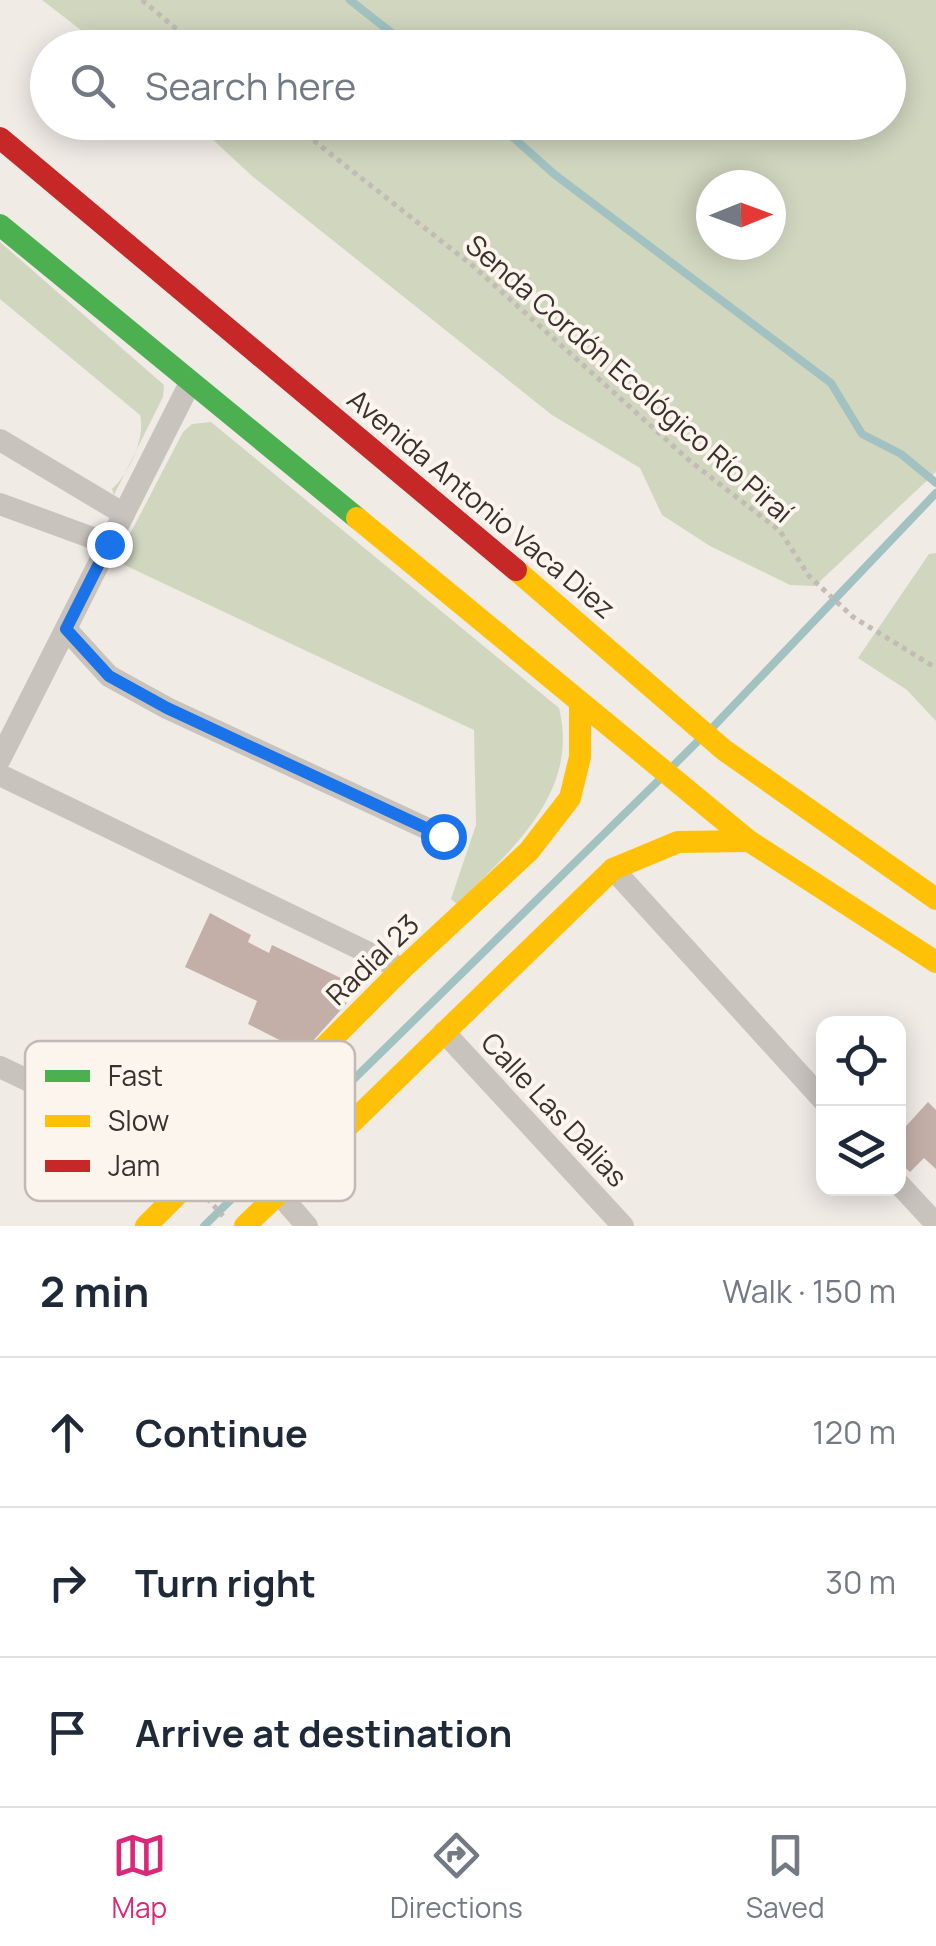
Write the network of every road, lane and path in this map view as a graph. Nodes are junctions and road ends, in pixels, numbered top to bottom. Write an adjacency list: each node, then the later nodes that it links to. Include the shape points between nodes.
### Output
1 (142, 0): 2 (path)
2 (178, 30)
3 (0, 138): 12 (main road, Avenida Antonio Vaca Diez)
4 (313, 140): 14 (path, Senda Cordón Ecológico Río Piraí, via 472,266 690,461 780,531 809,576 854,617)
5 (0, 225): 6 (main road)
6 (190, 383): 8 (main road); 10 (street)
7 (0, 440): 10 (street)
8 (303, 476): 12 (main road, via 321,447 348,448 440,525); 15 (main road)
9 (0, 504): 11 (street)
10 (124, 514): 11 (street)
11 (109, 544): 13 (street)
12 (492, 548): 21 (main road, Avenida Antonio Vaca Diez, via 724,750)
13 (66, 629): 16 (street); 18 (street, via 109,676 167,708)
14 (936, 668)
15 (580, 706): 19 (main road); 23 (main road, Radial 23, via 580,757 570,798 529,851)
16 (0, 759)
17 (0, 775): 23 (street)
18 (443, 836)
19 (749, 841): 20 (main road, via 691,837 651,846); 22 (main road)
20 (613, 869): 24 (main road); 28 (street)
21 (936, 899)
22 (936, 962)
23 (402, 969): 25 (main road, Radial 23)
24 (444, 1032): 29 (main road); 39 (street, Calle Las Dalias)
25 (331, 1041)
26 (0, 1067): 27 (street)
27 (25, 1079)
28 (816, 1092)
29 (355, 1119)
30 (906, 1192): 36 (street)
31 (171, 1201): 37 (main road, Radial 23)
32 (212, 1201): 35 (path)
33 (269, 1201): 35 (main road)
34 (285, 1201): 38 (street)
35 (237, 1223)
36 (936, 1224)
37 (146, 1226)
38 (307, 1226)
39 (623, 1226)

